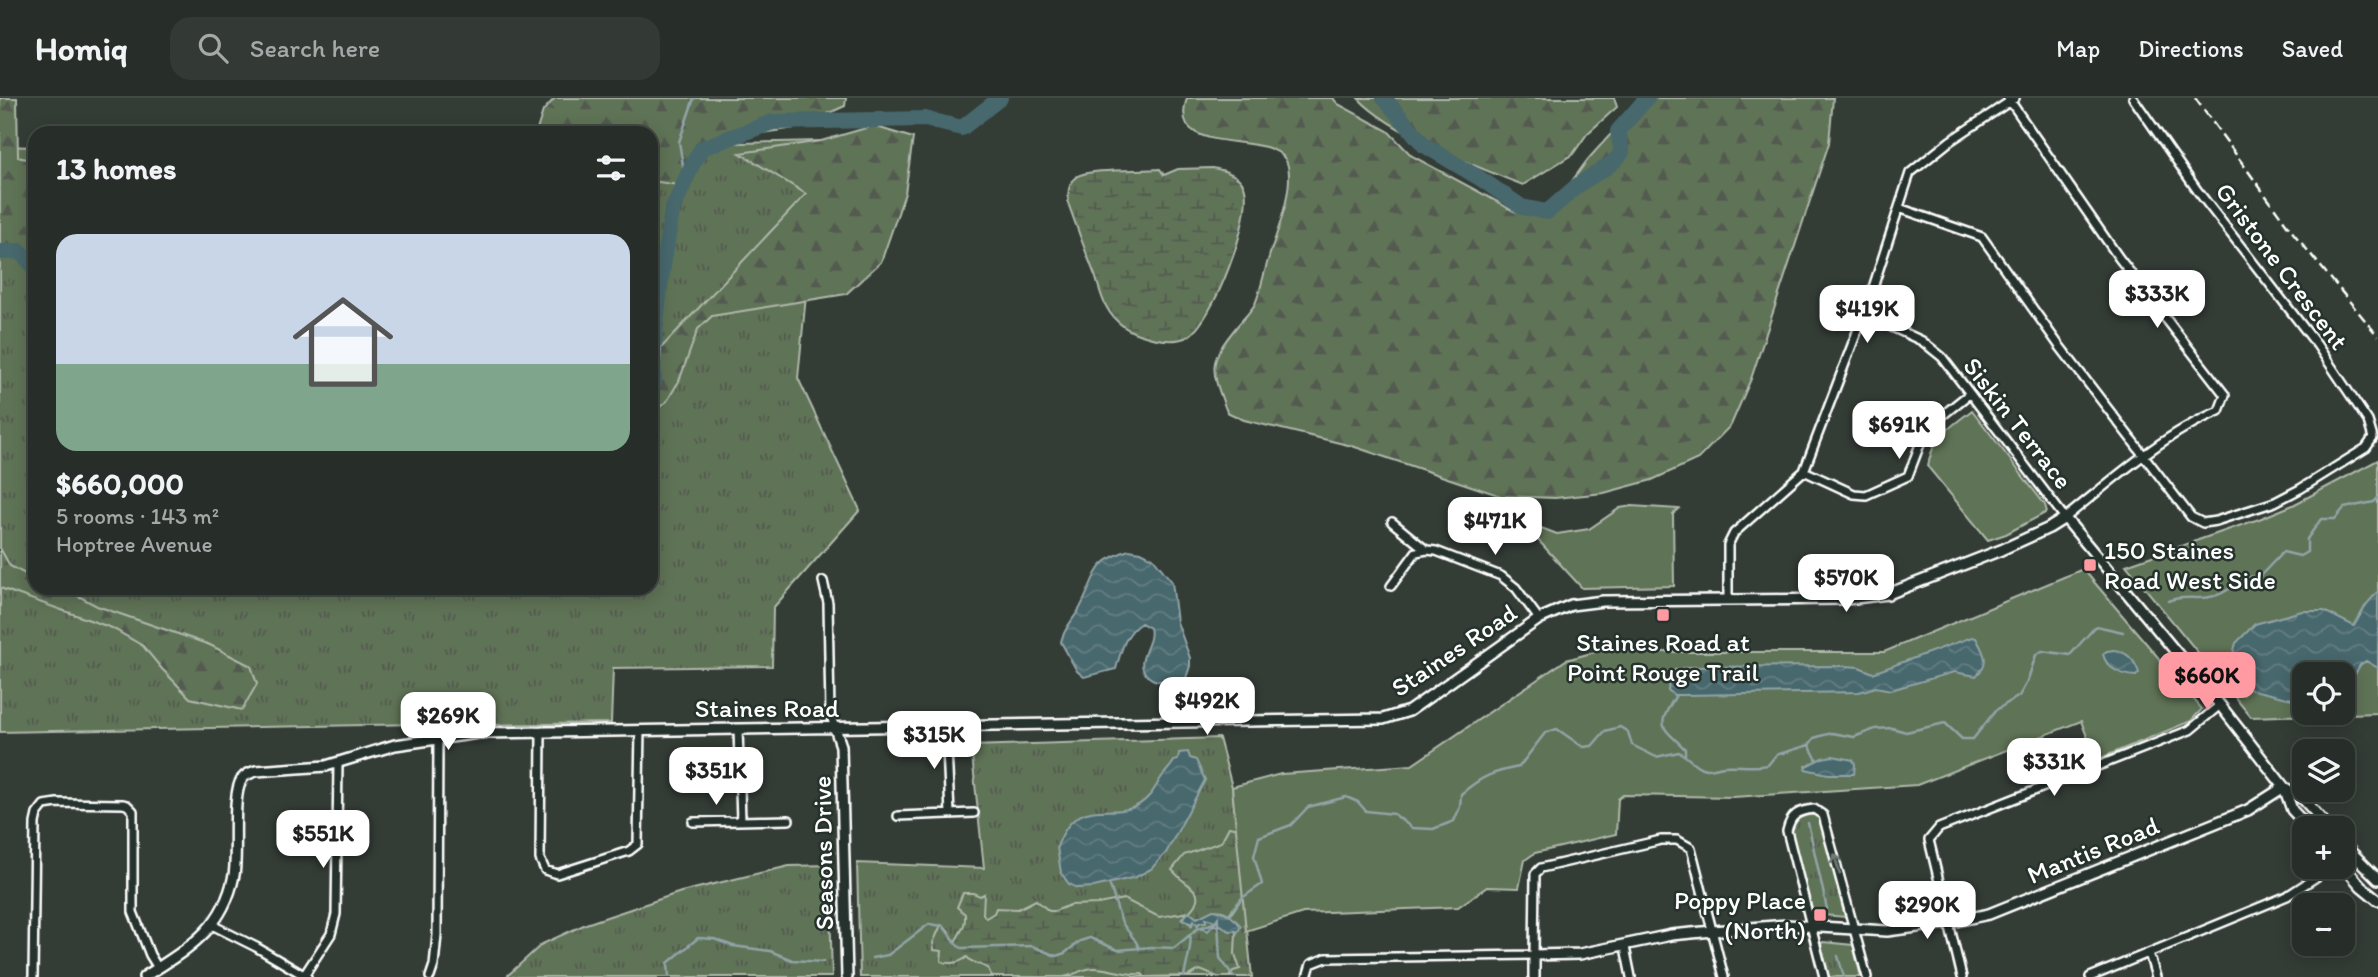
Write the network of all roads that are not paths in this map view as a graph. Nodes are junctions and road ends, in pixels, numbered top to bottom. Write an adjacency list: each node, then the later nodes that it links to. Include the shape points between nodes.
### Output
1 (2133, 98): 6 (street, Gristone Crescent, via 2197,190 2317,345 2368,421 2373,438 2366,448 2275,502 2203,523 2191,516)
2 (2011, 99): 3 (street, via 1909,173); 6 (street, via 2119,258 2225,395 2219,411 2192,422)
3 (1899, 208): 4 (street); 6 (street, via 1982,237)
4 (1864, 314): 5 (street, Siskin Terrace, via 1922,341 1942,358); 7 (street)
5 (1969, 394): 7 (street, via 1928,427 1908,476 1866,495); 8 (street, Siskin Terrace)
6 (2144, 456): 8 (street)
7 (1804, 471): 13 (street, via 1734,533 1728,545)
8 (2065, 518): 13 (street, Staines Road, via 2001,550 1888,593 1847,599); 15 (street)
9 (1392, 522): 10 (street)
10 (1426, 550): 12 (street, via 1416,552); 14 (street, via 1501,576)
11 (823, 582): 17 (street, via 828,603 830,713)
12 (1391, 586)
13 (1728, 599): 14 (street, Staines Road, via 1571,604)
14 (1539, 619): 16 (street, Staines Road, via 1409,711 1383,719)
15 (2220, 705): 23 (street); 37 (street, via 2190,730 1940,828 1929,840)
16 (946, 726): 17 (street, Staines Road); 25 (street)
17 (835, 728): 18 (street, Staines Road); 50 (street, Seasons Drive, via 841,746)
18 (738, 729): 19 (street, Staines Road); 29 (street)
19 (640, 730): 20 (street, Staines Road); 20 (street, via 638,844 557,874 545,870 540,859)
20 (541, 732): 21 (street, Staines Road)
21 (438, 739): 22 (street, Staines Road, via 395,745); 49 (street, via 437,935)
22 (338, 763): 38 (street, Staines Road, via 260,770 242,779 237,792 233,878); 48 (street, via 336,915 331,934)
23 (2284, 787): 27 (street); 28 (street); 37 (street, Mantis Road, via 2248,810 1989,914)
24 (974, 813): 25 (street)
25 (950, 814): 26 (street)
26 (898, 816)
27 (2298, 816)
28 (2318, 816)
29 (741, 820): 30 (street); 31 (street)
30 (789, 820)
31 (693, 822)
32 (2355, 859): 35 (street)
33 (2314, 879): 43 (street, via 2287,897)
34 (2355, 879): 36 (street)
35 (2378, 879)
36 (2378, 900)
37 (1947, 923): 40 (street, Mantis Road); 57 (street)
38 (212, 925): 45 (street, Staines Road, via 199,940); 48 (street)
39 (1811, 927): 40 (street, Mantis Road); 40 (street, one-way to 39, via 1823,815 1814,809 1798,811 1787,831); 41 (street, Mantis Road); 55 (street)
40 (1855, 930): 56 (street)
41 (1713, 931): 42 (street, Mantis Road, via 1671,935); 44 (street, via 1691,848 1677,840 1661,840 1541,868 1535,874); 54 (street)
42 (1625, 947): 44 (street, Mantis Road); 53 (street)
43 (2149, 953): 58 (street); 59 (street)
44 (1534, 955): 51 (street, via 1326,958 1311,964); 52 (street)
45 (158, 968): 46 (street, via 133,912 133,811 123,804 57,803 44,805 35,823); 47 (street, Staines Road)
46 (33, 977)
47 (144, 977)
48 (305, 977)
49 (430, 977)
50 (847, 977)
51 (1307, 977)
52 (1534, 977)
53 (1631, 977)
54 (1724, 977)
55 (1824, 977)
56 (1867, 977)
57 (1962, 977)
58 (2090, 977)
59 (2156, 977)

